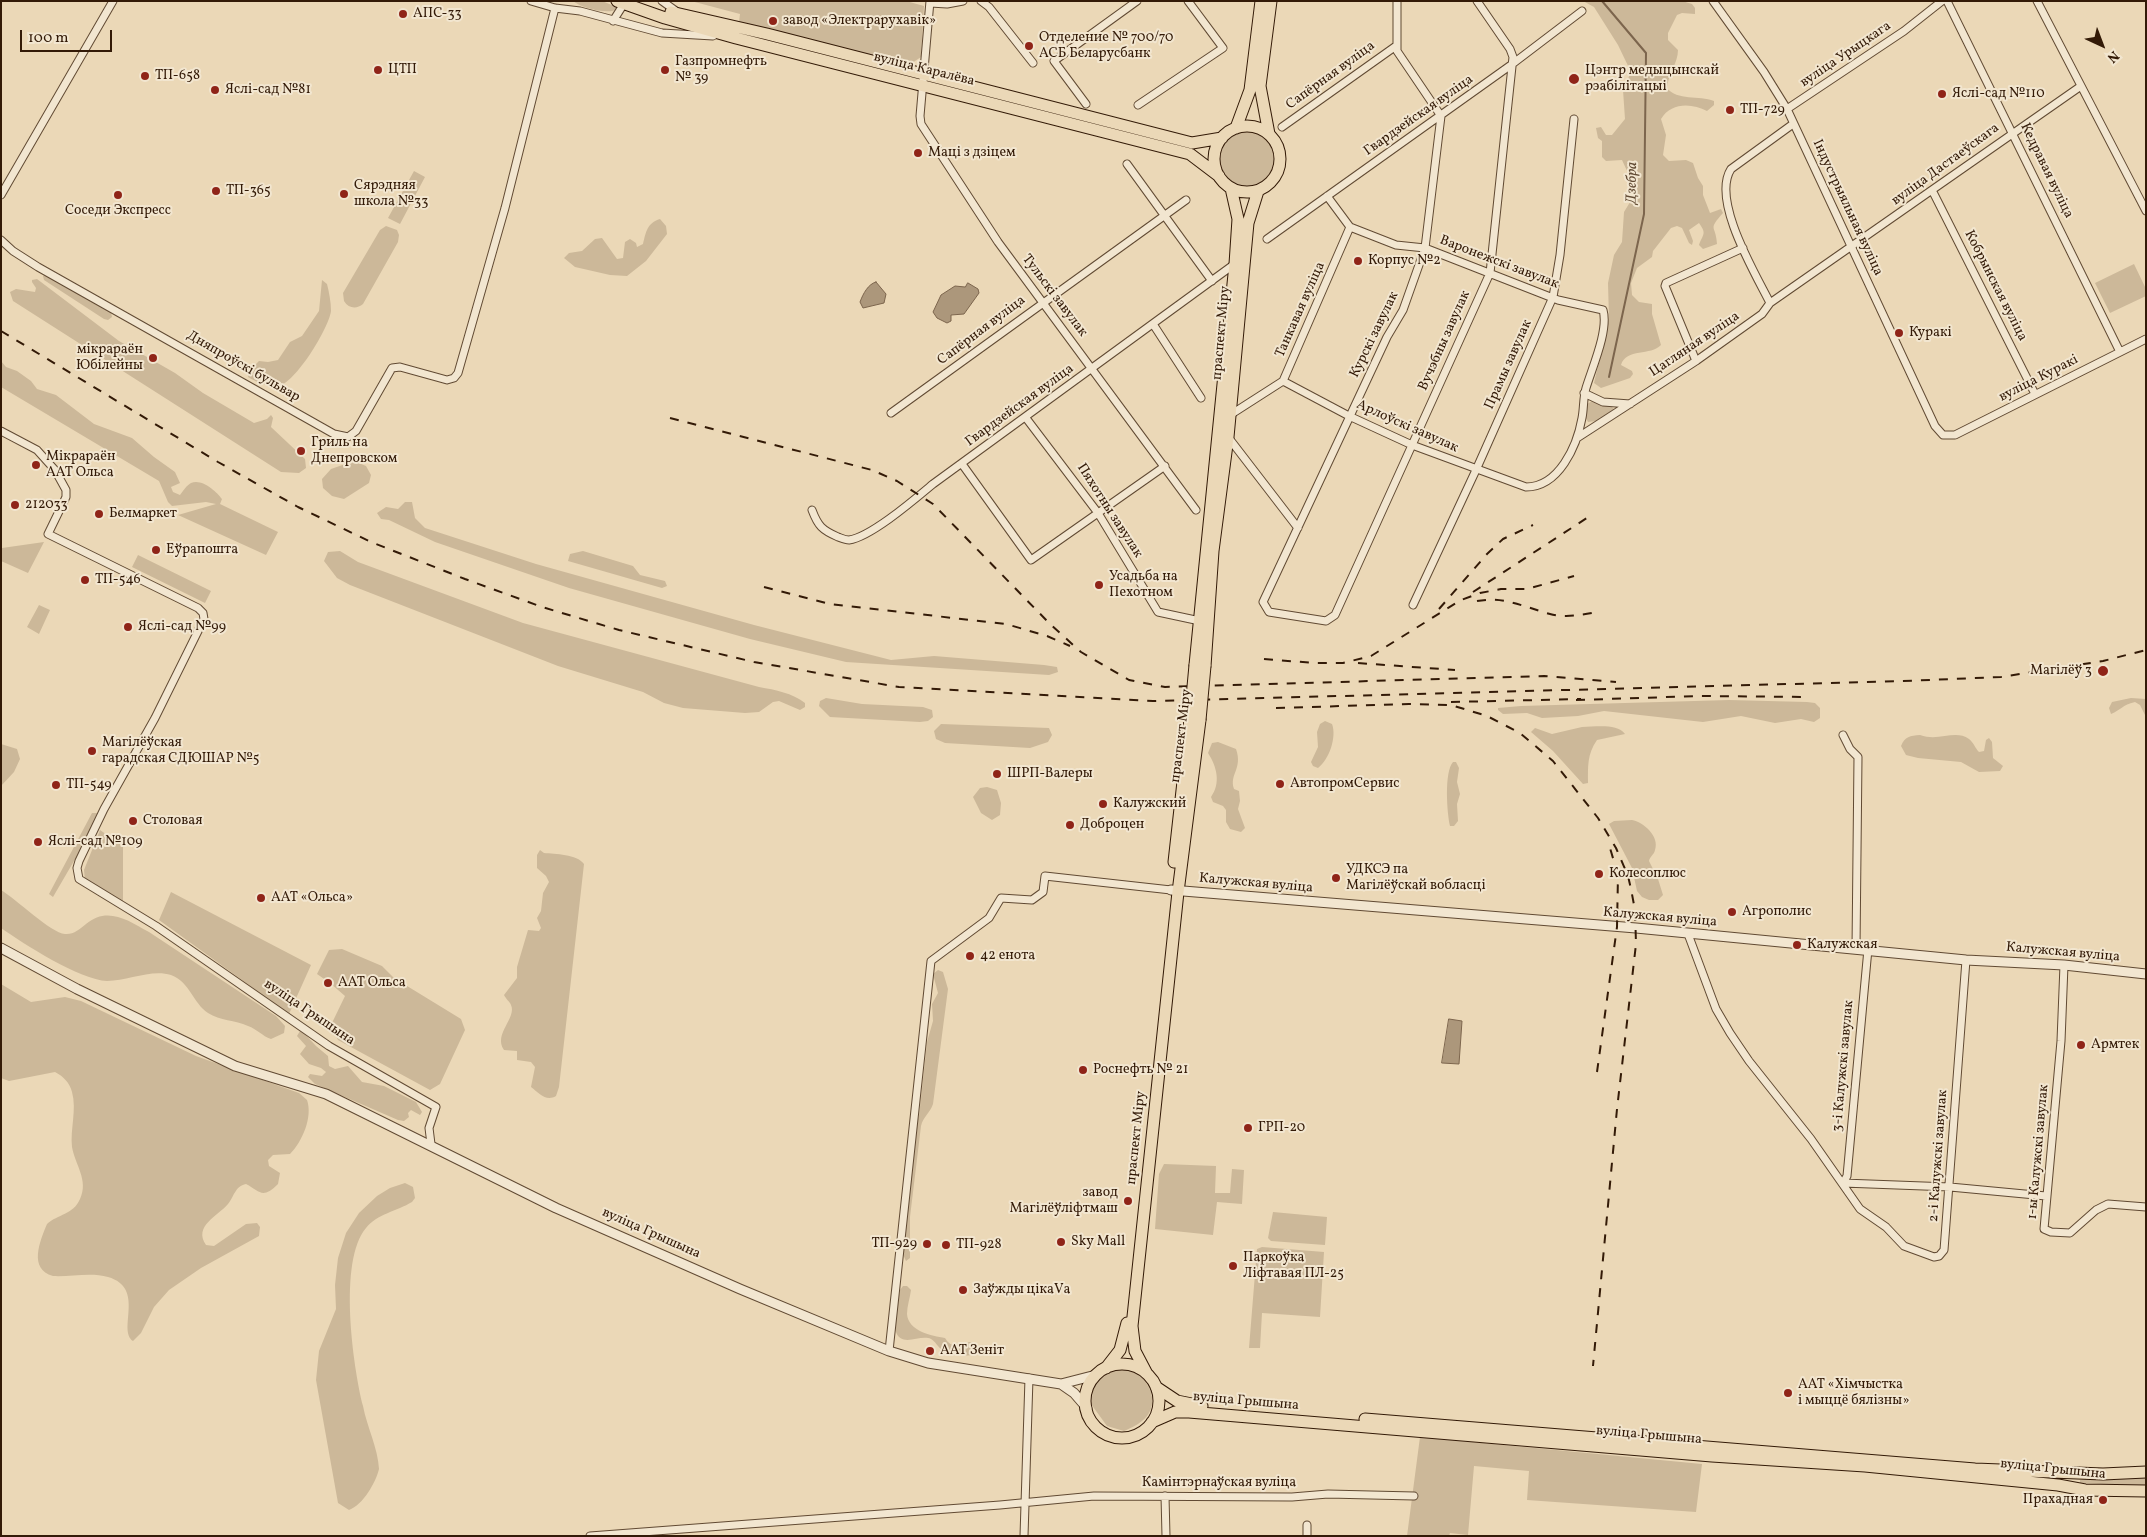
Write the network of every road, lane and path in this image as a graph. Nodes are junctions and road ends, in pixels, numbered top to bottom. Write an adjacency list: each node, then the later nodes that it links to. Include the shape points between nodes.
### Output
1 (113, 1): 47 (street)
2 (563, 1): 21 (street)
3 (639, 1): 23 (main road, вуліца Каралёва)
4 (662, 1): 23 (street)
5 (963, 1): 19 (street, via 947,4)
6 (981, 1): 27 (street)
7 (1137, 1): 31 (street, via 1054,61)
8 (1188, 1): 32 (street, via 1223,48)
9 (1261, 1): 38 (main road, via 1250,90)
10 (1271, 1): 40 (main road, via 1260,86)
11 (1397, 1): 26 (street)
12 (1477, 1): 28 (street, Вучэбны завулак, via 1510,50)
13 (1713, 1): 33 (street, Індустрыяльная вуліца)
14 (1942, 1): 33 (street, вуліца Урыцкага)
15 (1947, 1): 39 (street, Кедравая вуліца)
16 (2038, 1): 30 (street)
17 (536, 2): 20 (street)
18 (622, 2): 24 (street); 25 (main road, вуліца Каралёва)
19 (930, 2): 29 (street, Тульскі завулак)
20 (554, 8): 21 (street); 54 (street, Дняпроўскі бульвар, via 505,208 458,373 447,380 400,367 392,368 356,431 348,437 341,437 38,266)
21 (580, 11): 24 (street)
22 (1582, 11): 28 (street, Гвардзейская вуліца)
23 (681, 14): 29 (main road, вуліца Каралёва, via 767,34)
24 (613, 20): 25 (street, via 662,33)
25 (736, 38): 29 (main road, вуліца Каралёва)
26 (1396, 46): 34 (street); 37 (street, Сапёрная вуліца)
27 (1033, 63)
28 (1511, 65): 34 (street, Гвардзейская вуліца); 60 (street, Вучэбны завулак)
29 (923, 80): 41 (main road, вуліца Каралёва, via 1192,143); 43 (main road, вуліца Каралёва, via 1190,154); 63 (street, Тульскі завулак, via 922,124 998,242)
30 (2080, 86): 39 (street, вуліца Дастаеўскага); 50 (street)
31 (1086, 104)
32 (1138, 105)
33 (1787, 110): 36 (street, Індустрыяльная вуліца)
34 (1441, 116): 48 (street, Гвардзейская вуліца); 55 (street, Курскі завулак)
35 (1574, 120): 62 (street, Прамы завулак, via 1560,254)
36 (1793, 124): 56 (street, via 1727,175 1728,206); 57 (street, Індустрыяльная вуліца)
37 (1282, 127)
38 (1236, 128): 40 (main road, via 1254,127); 41 (main road)
39 (2013, 132): 46 (street, вуліца Дастаеўскага); 67 (street, Кедравая вуліца)
40 (1269, 134): 45 (main road, via 1279,148 1280,165 1273,181)
41 (1222, 138): 43 (main road, via 1214,159)
42 (1127, 164): 51 (street)
43 (1219, 176): 44 (main road)
44 (1231, 188): 45 (main road, via 1241,192); 59 (main road, праспект Міру, via 1238,219)
45 (1258, 190): 58 (main road, праспект Міру, via 1248,223)
46 (1932, 190): 57 (street, вуліца Дастаеўскага); 72 (street, Кобрынская вуліца)
47 (1, 195)
48 (1327, 196): 52 (street); 53 (street, Гвардзейская вуліца)
49 (1186, 200): 51 (street, Сапёрная вуліца)
50 (2146, 211)
51 (1164, 215): 61 (street); 63 (street, Сапёрная вуліца)
52 (1350, 227): 55 (street, Варонежскі завулак, via 1396,245); 70 (street, Танкавая вуліца)
53 (1267, 239)
54 (1, 240)
55 (1424, 248): 60 (street, Варонежскі завулак); 77 (street, Курскі завулак, via 1403,310)
56 (1743, 248): 64 (street); 68 (street, via 1666,283)
57 (1852, 248): 64 (street, Цагляная вуліца); 80 (street, Індустрыяльная вуліца, via 1935,426)
58 (1244, 257): 59 (street, Гвардзейская вуліца); 76 (main road, праспект Міру)
59 (1235, 264): 61 (street, Гвардзейская вуліца); 93 (main road, праспект Міру)
60 (1490, 272): 62 (street, Варонежскі завулак); 83 (street, Вучэбны завулак)
61 (1212, 281): 65 (street, Гвардзейская вуліца)
62 (1552, 297): 71 (street, Варонежскі завулак, via 1603,310 1605,317); 86 (street, Прамы завулак)
63 (1043, 301): 69 (street, Тульскі завулак); 75 (street, Сапёрная вуліца)
64 (1770, 303): 68 (street, Цагляная вуліца, via 1762,314)
65 (1153, 324): 69 (street, Гвардзейская вуліца); 73 (street)
66 (2146, 339): 67 (street, вуліца Куракі)
67 (2120, 352): 72 (street, вуліца Куракі)
68 (1696, 361): 74 (street, Цагляная вуліца)
69 (1092, 369): 78 (street, Гвардзейская вуліца); 85 (street, Тульскі завулак)
70 (1283, 381): 76 (street); 77 (street, Арлоўскі завулак)
71 (1584, 393): 74 (street, via 1604,402); 82 (street)
72 (2036, 394): 80 (street, вуліца Куракі, via 1955,435)
73 (1201, 398)
74 (1630, 404): 82 (street, Цагляная вуліца)
75 (891, 414)
76 (1230, 415): 81 (main road, праспект Міру)
77 (1350, 416): 83 (street, Арлоўскі завулак); 90 (street, Курскі завулак)
78 (1026, 418): 84 (street, Гвардзейская вуліца); 89 (street, Пяхотны завулак)
79 (1, 431): 104 (street, вуліца Грышына, via 37,450 55,470 66,490 66,497 48,534 203,613 204,619 155,718 79,861 79,879 156,926 329,1046 436,1107 429,1128)
80 (1943, 435)
81 (1228, 437): 90 (street); 94 (main road, праспект Міру)
82 (1577, 438): 86 (street, Арлоўскі завулак, via 1558,471 1534,487)
83 (1412, 445): 86 (street, Арлоўскі завулак); 92 (street, Вучэбны завулак, via 1335,615 1326,621)
84 (962, 464): 87 (street, Гвардзейская вуліца, via 902,510 859,537 847,540 823,530); 89 (street, via 1031,560)
85 (1165, 466): 88 (street, Тульскі завулак); 89 (street)
86 (1476, 470): 91 (street, Прамы завулак)
87 (812, 510)
88 (1196, 510)
89 (1098, 513): 93 (street, Пяхотны завулак, via 1158,612)
90 (1298, 528): 92 (street, Курскі завулак, via 1263,602)
91 (1413, 605)
92 (1269, 612)
93 (1200, 621): 94 (main road, праспект Міру)
94 (1200, 666): 96 (main road, праспект Міру, bridge)
95 (1843, 735): 99 (street, via 1858,757)
96 (1174, 891): 97 (street, Калужская вуліца); 109 (street, via 1045,876 1043,892 1032,900 1001,898 989,918 931,961); 110 (main road, праспект Міру, via 1126,1334 1120,1350); 111 (main road, праспект Міру, via 1132,1326 1135,1351)
97 (1688, 934): 99 (street, Калужская вуліца); 105 (street, via 1716,1009 1730,1033)
98 (1, 948): 104 (street, via 235,1066 326,1094)
99 (1856, 948): 100 (street, Калужская вуліца)
100 (1868, 950): 101 (street, Калужская вуліца); 105 (street, 3-і Калужскі завулак, via 1847,1176)
101 (1966, 960): 102 (street, Калужская вуліца); 106 (street, 2-і Калужскі завулак)
102 (2064, 965): 103 (street, Калужская вуліца); 107 (street, 1-ы Калужскі завулак, via 2060,1051)
103 (2146, 974)
104 (431, 1144): 109 (street, вуліца Грышына, via 556,1208)
105 (1843, 1183): 106 (street); 106 (street, 2-і Калужскі завулак, via 1860,1209 1886,1227 1904,1246 1926,1256 1939,1256 1944,1250)
106 (1950, 1187): 107 (street)
107 (2046, 1196): 108 (street, 1-ы Калужскі завулак, via 2044,1229 2051,1232 2070,1233 2096,1210 2108,1204)
108 (2146, 1207)
109 (889, 1351): 113 (street, вуліца Грышына, via 928,1363)
110 (1106, 1368): 111 (main road, via 1124,1364); 112 (main road)
111 (1146, 1372): 115 (main road)
112 (1096, 1375): 114 (street); 116 (main road, via 1087,1390)
113 (1029, 1378): 114 (street, вуліца Грышына); 122 (street)
114 (1061, 1384): 116 (street)
115 (1156, 1387): 117 (main road, via 1159,1405); 118 (main road, вуліца Грышына, via 1177,1401 1225,1408 1975,1469 2103,1474)
116 (1087, 1408): 117 (main road, via 1099,1429 1115,1436 1139,1433)
117 (1152, 1422): 119 (main road, вуліца Грышына, via 1175,1412 1189,1412 1864,1466 2085,1490)
118 (2146, 1472)
119 (2146, 1491)
120 (1165, 1496): 121 (street, Камінтэрнаўская вуліца); 122 (street, Камінтэрнаўская вуліца, via 1094,1496); 126 (street)
121 (1414, 1496)
122 (1024, 1502): 124 (street, Камінтэрнаўская вуліца); 125 (street)
123 (1308, 1524): 127 (street)
124 (590, 1536)
125 (1024, 1536)
126 (1166, 1536)
127 (1307, 1536)

